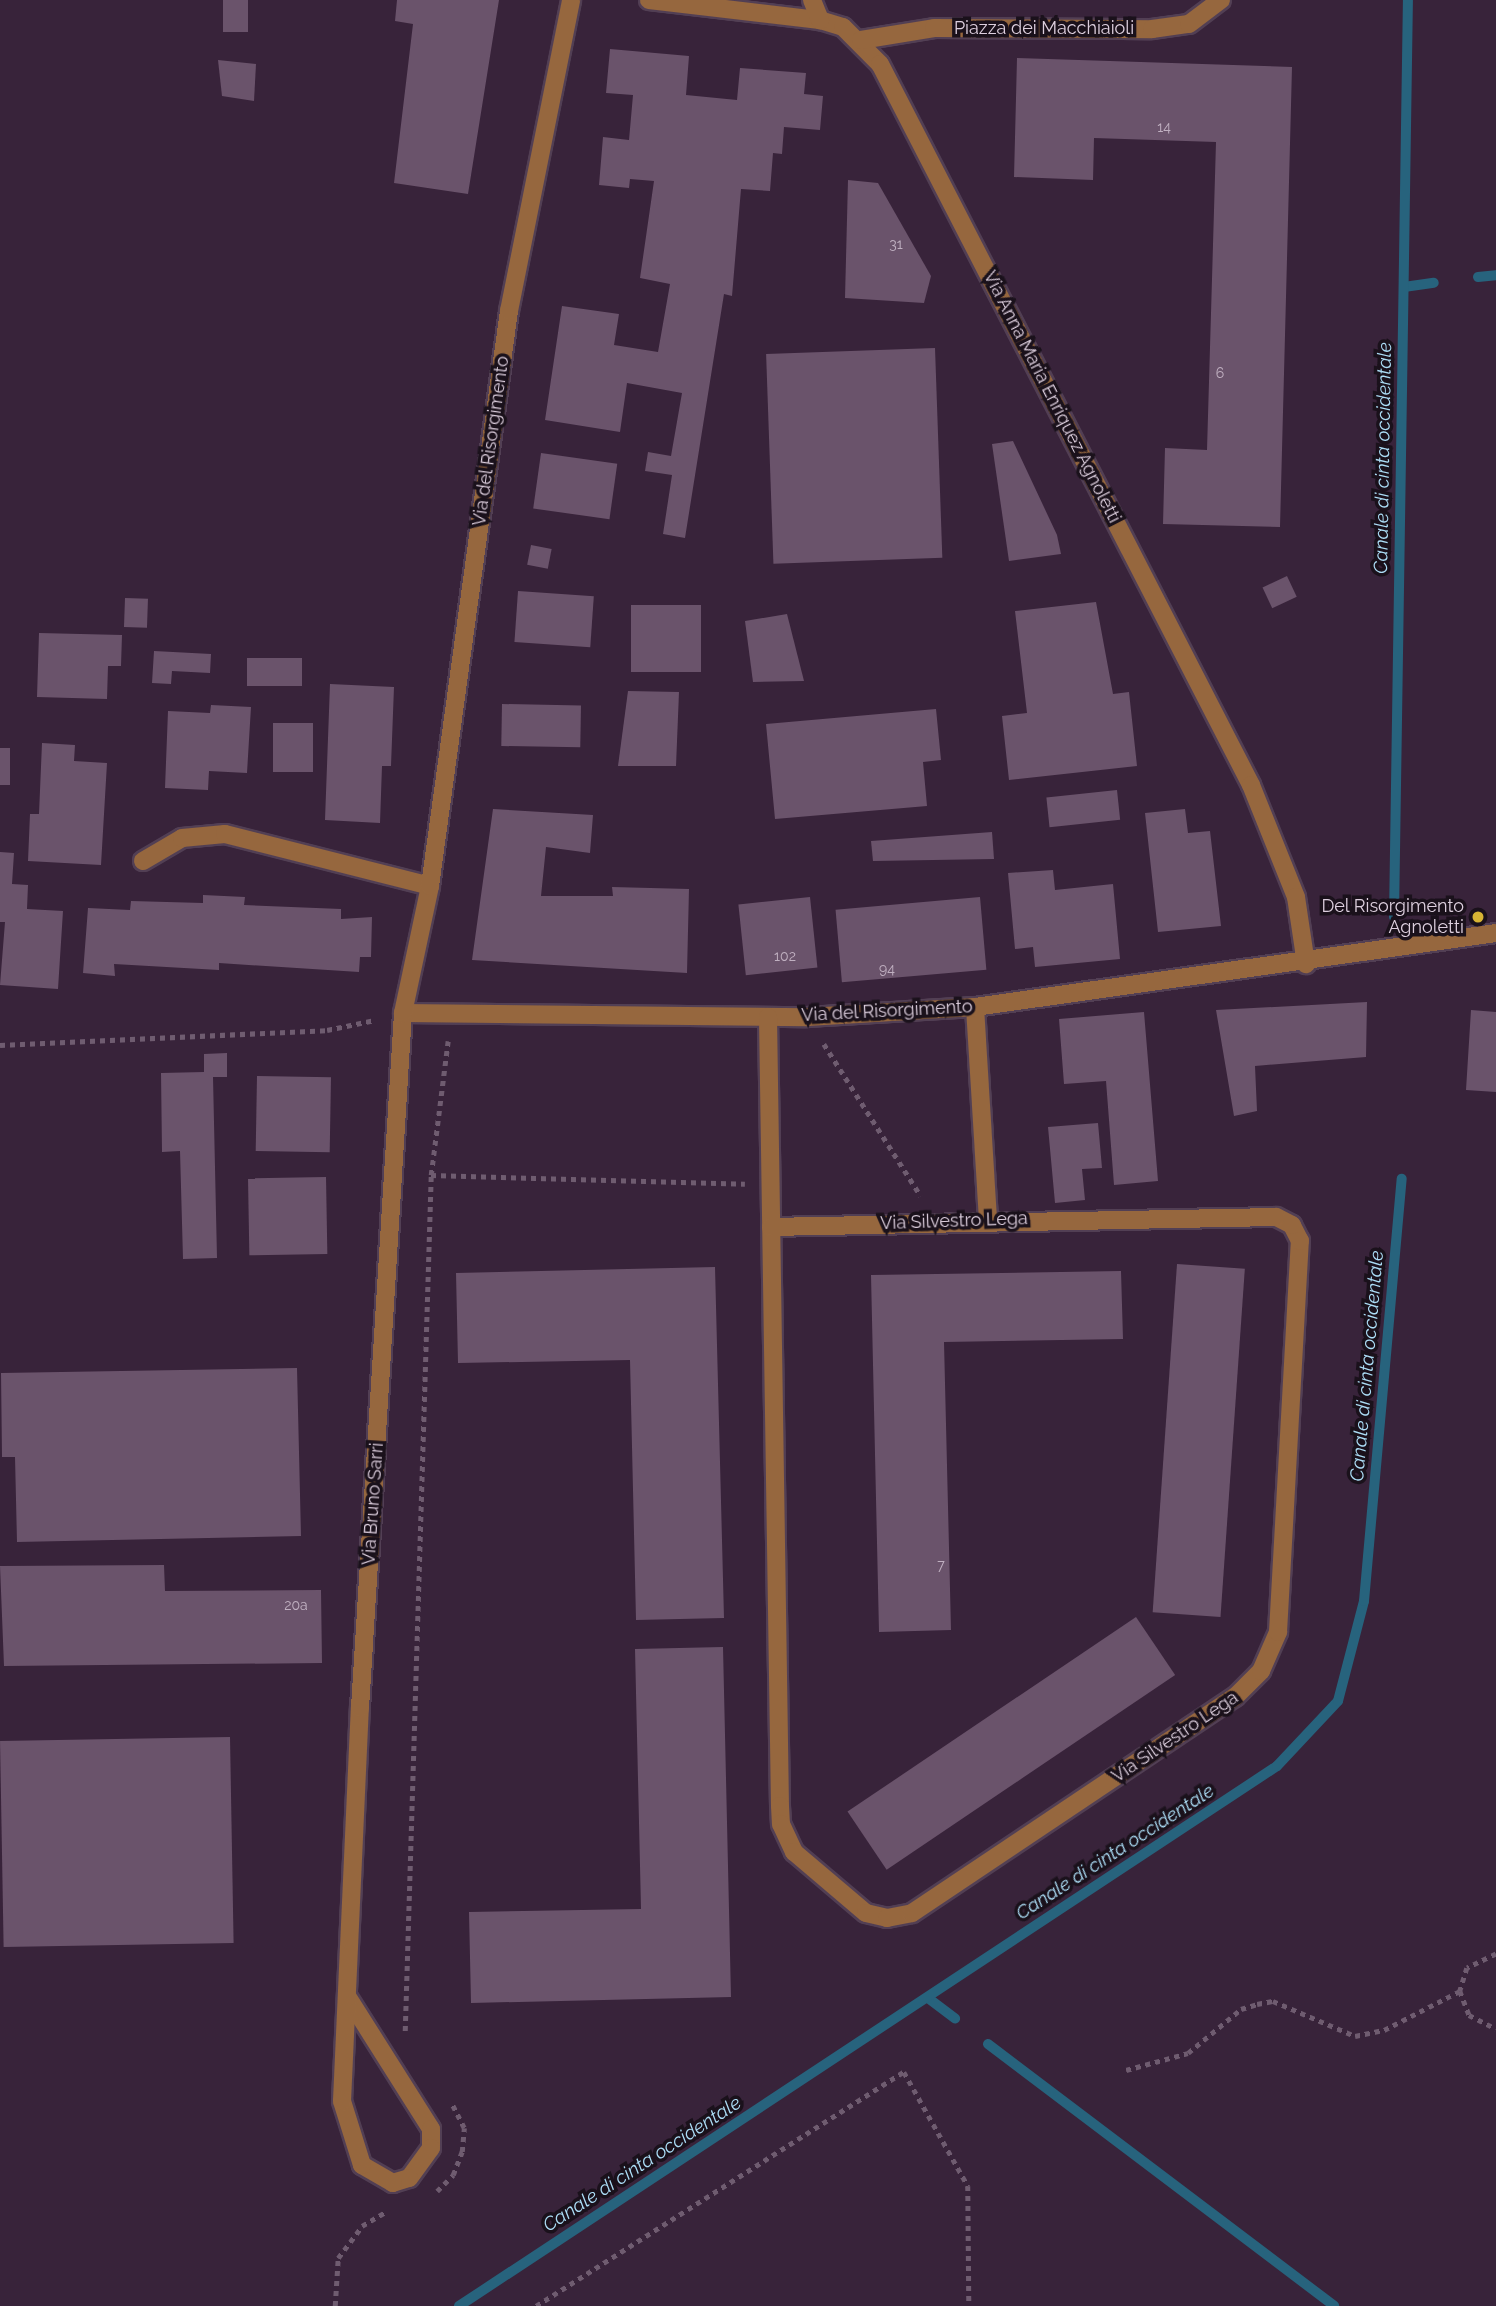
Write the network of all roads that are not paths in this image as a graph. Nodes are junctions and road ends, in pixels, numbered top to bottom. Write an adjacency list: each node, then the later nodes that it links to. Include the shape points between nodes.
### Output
1 (571, 0): 8 (street, Via del Risorgimento, via 509,311)
2 (649, 0): 5 (street)
3 (812, 0): 5 (street)
4 (1221, 0): 6 (street, Piazza dei Macchiaioli, via 1189,24 1152,29 934,28)
5 (820, 20): 6 (street)
6 (861, 40): 10 (street, Via Anna Maria Enriquez Agnoletti, via 904,108 1251,785 1296,897)
7 (143, 861): 8 (street, via 182,838 225,834)
8 (430, 886): 12 (street, Via del Risorgimento)
9 (1496, 933): 10 (street, Via del Risorgimento, via 1344,953)
10 (1306, 964): 11 (street, Via del Risorgimento)
11 (975, 1007): 13 (street, Via del Risorgimento); 14 (street)
12 (403, 1013): 13 (street, Via del Risorgimento); 16 (street, Via Bruno Sarri)
13 (768, 1017): 15 (street, Via Silvestro Lega)
14 (988, 1219): 15 (street, Via Silvestro Lega); 15 (street, Via Silvestro Lega, via 1276,1217 1298,1232 1301,1280 1273,1650 1236,1698 912,1913 887,1918 866,1913 794,1852 781,1824)
15 (771, 1227)
16 (347, 1996): 16 (street, Via Bruno Sarri, via 431,2129 431,2148 410,2178 393,2183 378,2177 362,2165 352,2144 342,2101)

